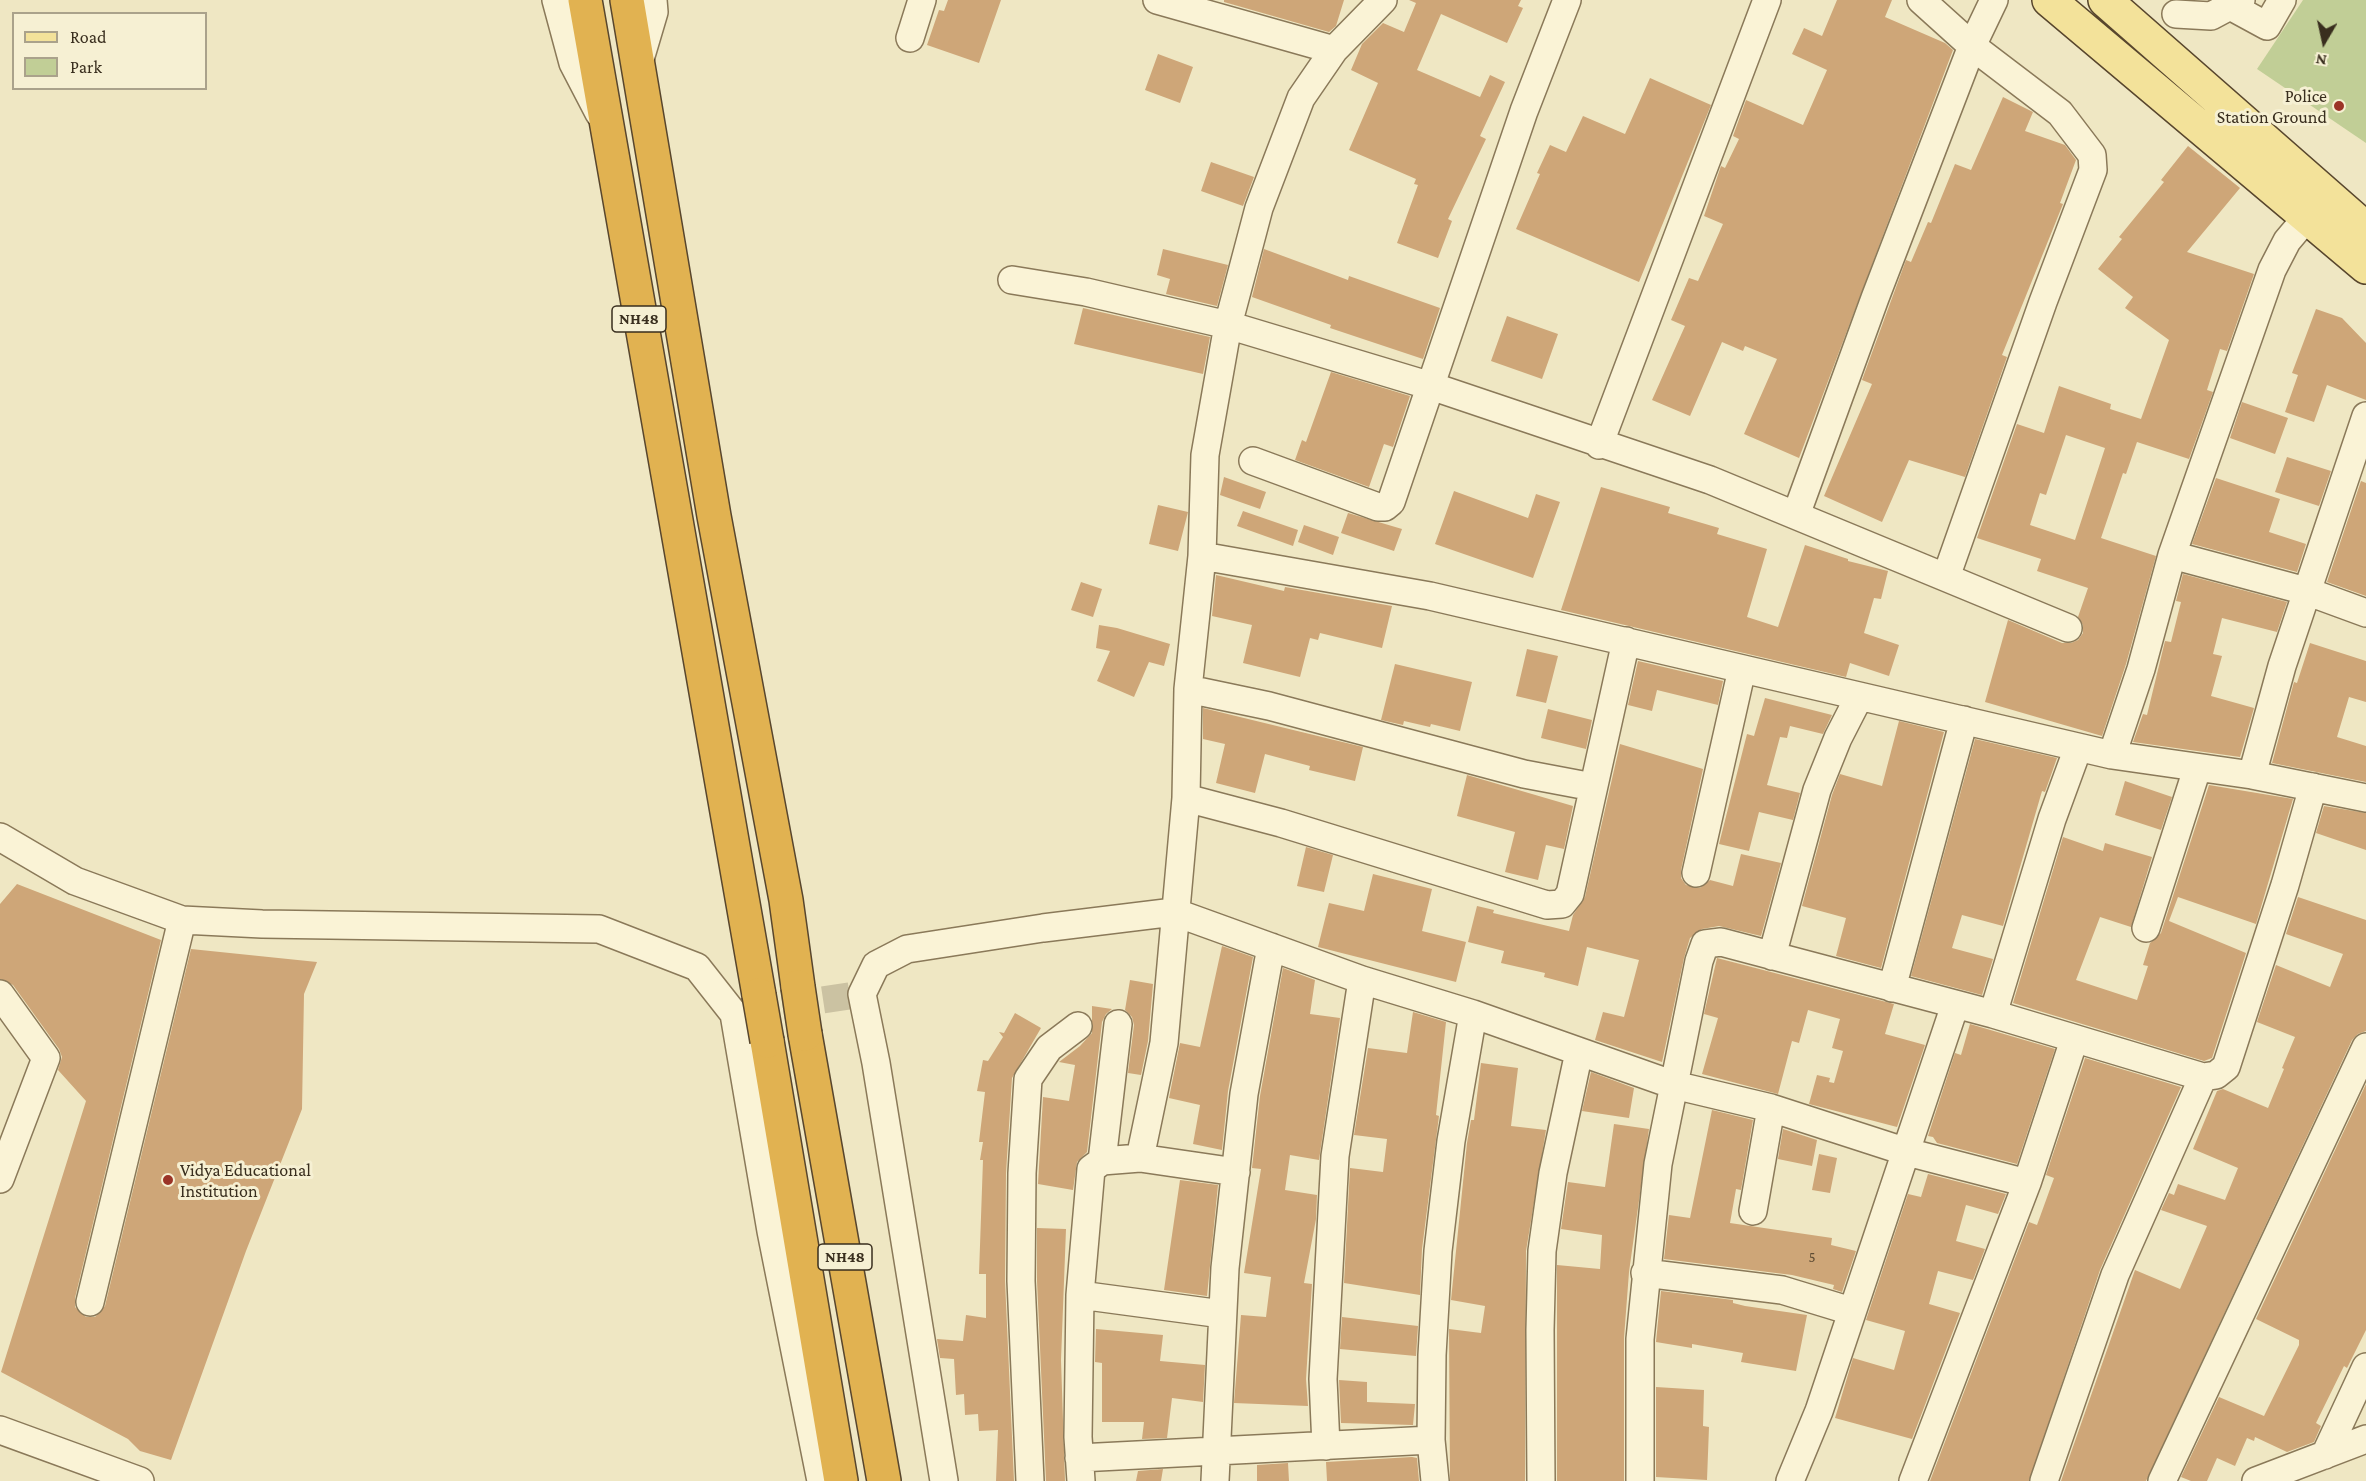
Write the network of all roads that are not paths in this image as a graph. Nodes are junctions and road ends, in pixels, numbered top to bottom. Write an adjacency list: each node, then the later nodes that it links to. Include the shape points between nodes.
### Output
1 (556, 0): 22 (street, via 573,63)
2 (585, 0): 22 (highway, NH48)
3 (627, 0): 21 (highway, NH48)
4 (653, 0): 21 (street, via 654,12)
5 (922, 0): 17 (street)
6 (1157, 0): 20 (street)
7 (1383, 0): 20 (street)
8 (1567, 0): 28 (street, via 1524,111)
9 (1767, 0): 30 (street)
10 (1921, 0): 19 (street)
11 (1994, 0): 19 (street)
12 (2049, 0): 23 (main road)
13 (2105, 0): 18 (main road)
14 (2282, 0): 15 (street, via 2267,26)
15 (2236, 3): 16 (street, via 2211,16)
16 (2174, 7): 18 (street)
17 (910, 38)
18 (2157, 45): 24 (main road)
19 (1972, 46): 32 (street); 35 (street, via 2060,113 2092,155 2093,170)
20 (1334, 50): 27 (street, via 1301,98 1259,208)
21 (638, 68): 97 (highway, NH48, bridge, via 786,900)
22 (605, 125): 62 (highway, NH48, via 717,755)
23 (2308, 216): 25 (main road); 33 (street, via 2287,241 2272,270)
24 (2366, 229)
25 (2366, 267)
26 (1012, 280): 27 (street, via 1086,292)
27 (1228, 325): 28 (street); 34 (street, via 1205,455)
28 (1431, 386): 30 (street); 31 (street, via 1391,502 1385,507)
29 (2366, 416): 36 (street)
30 (1599, 444): 32 (street, via 1710,480)
31 (1253, 461)
32 (1796, 515): 35 (street)
33 (2172, 555): 36 (street); 45 (street)
34 (1202, 556): 39 (street, via 1430,596); 41 (street)
35 (1946, 576): 38 (street)
36 (2307, 591): 37 (street); 47 (street)
37 (2366, 613)
38 (2068, 628)
39 (1626, 641): 40 (street); 49 (street)
40 (1742, 669): 42 (street); 53 (street)
41 (1188, 689): 49 (street); 50 (street)
42 (1859, 697): 43 (street); 58 (street, via 1816,790)
43 (1964, 720): 44 (street); 60 (street)
44 (2078, 748): 45 (street); 65 (street, via 2052,819)
45 (2112, 756): 46 (street)
46 (2197, 769): 47 (street); 56 (street)
47 (2252, 776): 48 (street)
48 (2313, 787): 51 (street); 71 (street, via 2226,1067 2216,1075)
49 (1593, 788): 50 (street, via 1570,894 1562,904 1547,905 1281,823)
50 (1186, 798): 54 (street)
51 (2366, 798)
52 (3, 845): 55 (street, via 75,881)
53 (1696, 873)
54 (1174, 912): 57 (street); 75 (street, via 1164,1043); 98 (street, via 907,949 876,965 862,994)
55 (182, 920): 62 (street, via 599,929 697,967); 83 (street)
56 (2146, 928)
57 (1271, 947): 59 (street); 77 (street, via 1244,1094)
58 (1772, 956): 60 (street); 72 (street, via 1722,942 1705,944)
59 (1362, 980): 64 (street); 90 (street, via 1335,1155 1323,1378)
60 (1892, 988): 63 (street)
61 (0, 994): 78 (street, via 46,1058)
62 (746, 1004): 95 (street, via 771,1231); 96 (highway, NH48, bridge, via 767,1041)
63 (1955, 1005): 65 (street); 74 (street)
64 (1473, 1014): 70 (street); 89 (street, via 1451,1141 1438,1251)
65 (1993, 1014): 68 (street)
66 (1118, 1024): 76 (street)
67 (1078, 1026): 99 (street, via 1049,1048 1028,1079 1021,1281)
68 (2074, 1040): 71 (street); 79 (street)
69 (2366, 1047): 107 (street)
70 (1579, 1052): 72 (street); 102 (street, via 1553,1173 1542,1251)
71 (2203, 1077): 106 (street, via 2119,1265)
72 (1674, 1085): 73 (street); 81 (street, via 1658,1164)
73 (1771, 1108): 74 (street); 80 (street)
74 (1907, 1152): 79 (street); 84 (street)
75 (1140, 1158): 76 (street); 77 (street)
76 (1102, 1161): 82 (street, via 1091,1169)
77 (1236, 1172): 85 (street)
78 (0, 1179)
79 (2027, 1183): 105 (street)
80 (1753, 1211)
81 (1645, 1273): 84 (street, via 1782,1290); 103 (street, via 1640,1339)
82 (1080, 1294): 85 (street); 93 (street)
83 (90, 1302)
84 (1851, 1311): 104 (street, via 1819,1411)
85 (1222, 1314): 91 (street)
86 (2366, 1367): 92 (street)
87 (0, 1430): 94 (street)
88 (2366, 1439): 92 (street)
89 (1431, 1440): 90 (street); 101 (street)
90 (1326, 1446): 91 (street)
91 (1214, 1451): 93 (street); 100 (street)
92 (2325, 1455): 108 (street)
93 (1080, 1469)
94 (140, 1481)
95 (821, 1481)
96 (842, 1481)
97 (884, 1481)
98 (944, 1481)
99 (1030, 1481)
100 (1215, 1481)
101 (1435, 1481)
102 (1541, 1481)
103 (1640, 1481)
104 (1790, 1481)
105 (1913, 1481)
106 (2044, 1481)
107 (2162, 1481)
108 (2256, 1481)

